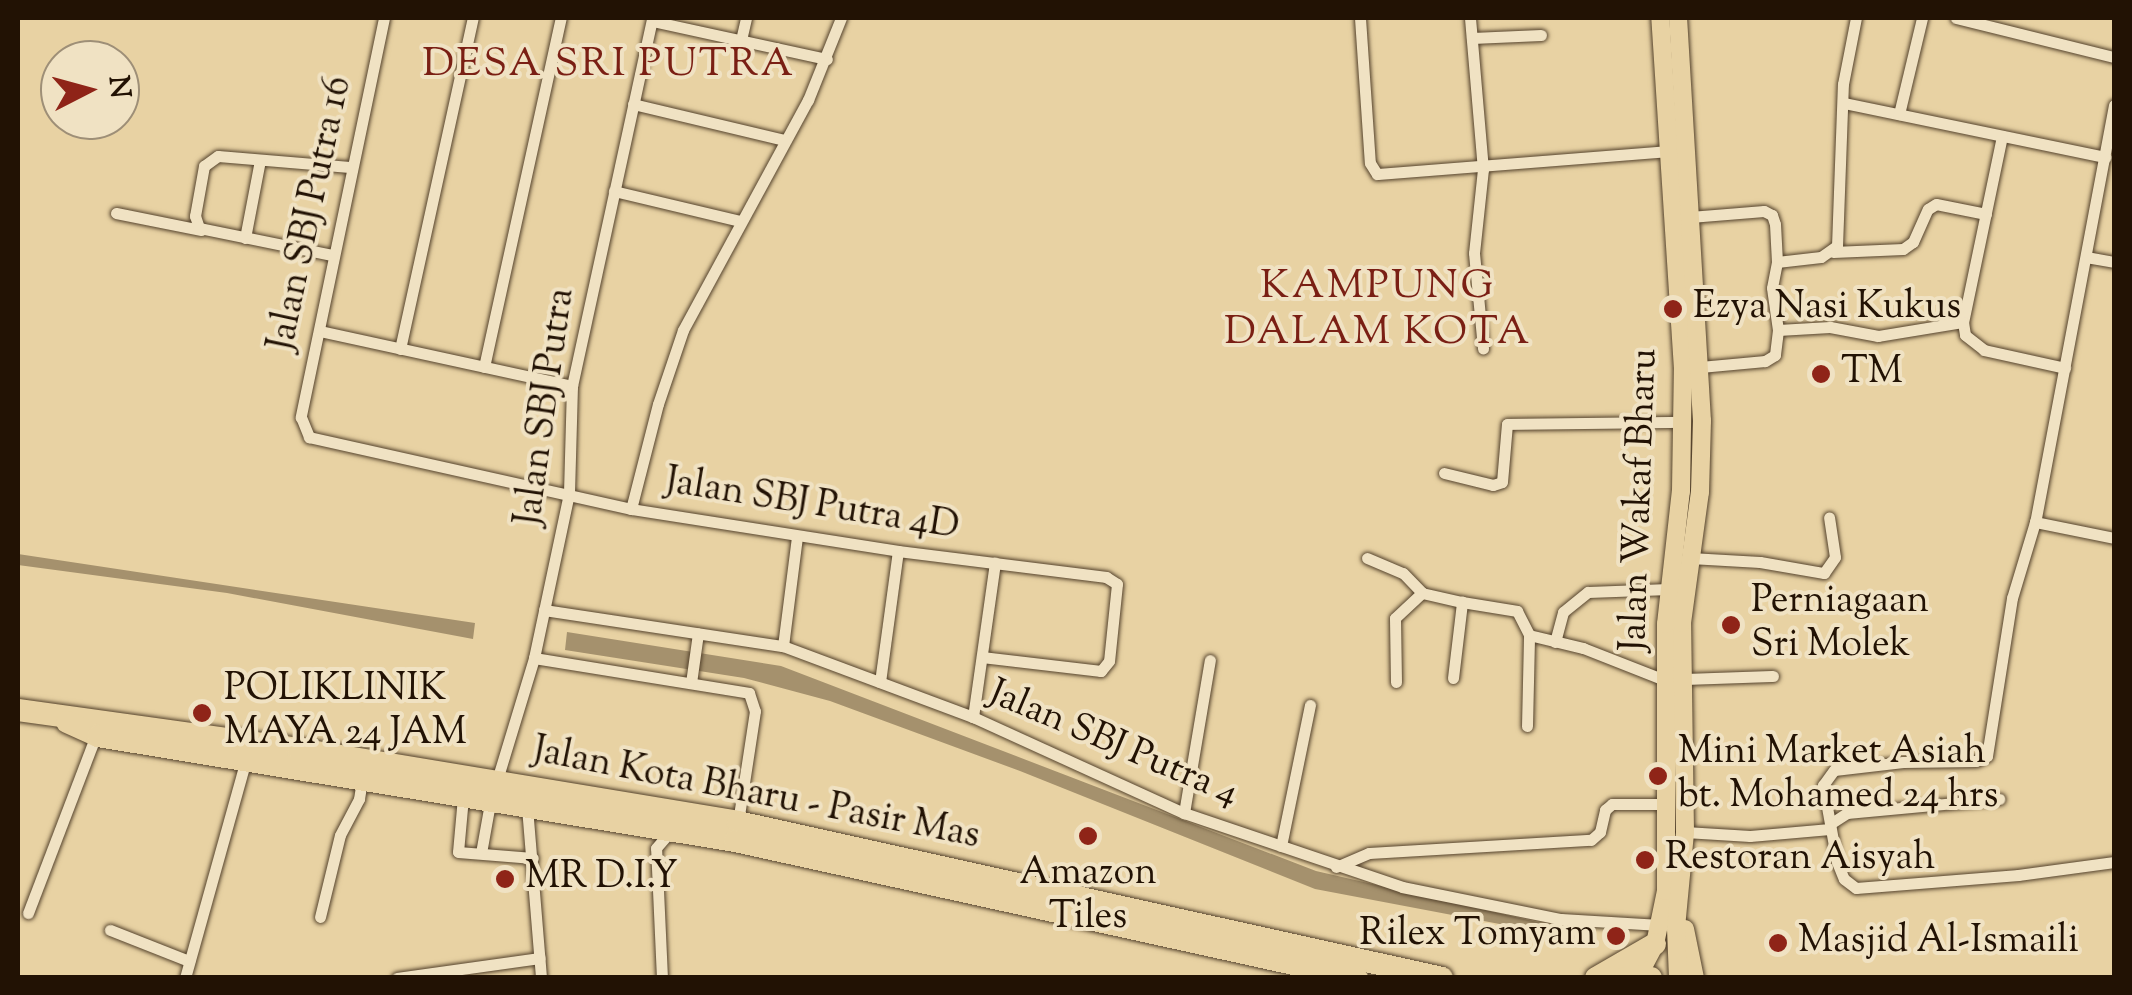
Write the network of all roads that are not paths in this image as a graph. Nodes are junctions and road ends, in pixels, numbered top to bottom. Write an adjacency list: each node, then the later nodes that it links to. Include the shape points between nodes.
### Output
1 (384, 18): 28 (street, Jalan SBJ Putra 16)
2 (473, 18): 45 (street)
3 (561, 18): 47 (street)
4 (746, 18): 16 (street)
5 (840, 18): 18 (street)
6 (1360, 18): 29 (street, via 1372,170)
7 (1470, 18): 15 (street)
8 (1660, 18): 25 (main road, Jalan Wakaf Bharu)
9 (1678, 18): 33 (main road, Jalan Wakaf Bharu)
10 (1856, 18): 19 (street)
11 (1922, 18): 22 (street)
12 (1956, 18): 17 (street)
13 (652, 19): 16 (street); 20 (street, Jalan SBJ Putra)
14 (1542, 35): 15 (street)
15 (1472, 38): 29 (street)
16 (741, 40): 18 (street)
17 (2114, 57)
18 (827, 59): 24 (street)
19 (1844, 103): 22 (street); 37 (street)
20 (634, 104): 24 (street); 30 (street, Jalan SBJ Putra)
21 (2114, 105): 26 (street)
22 (1899, 114): 23 (street)
23 (2002, 136): 26 (street); 32 (street)
24 (784, 140): 34 (street)
25 (1670, 151): 29 (street); 52 (main road, Jalan Wakaf Bharu)
26 (2104, 157): 39 (street)
27 (260, 160): 28 (street); 35 (street, via 207,161 195,216); 36 (street)
28 (350, 167): 38 (street, Jalan SBJ Putra 16)
29 (1483, 169): 46 (street, via 1474,253)
30 (614, 191): 34 (street); 50 (street, Jalan SBJ Putra)
31 (116, 213): 35 (street)
32 (1986, 214): 37 (street, via 1936,204 1904,249); 42 (street)
33 (1690, 216): 40 (street, via 1768,212); 48 (main road, Jalan Wakaf Bharu)
34 (740, 221): 55 (street, via 670,362)
35 (206, 231): 36 (street)
36 (245, 238): 38 (street)
37 (1834, 252): 40 (street)
38 (332, 255): 44 (street, Jalan SBJ Putra 16)
39 (2086, 257): 41 (street); 49 (street)
40 (1777, 262): 43 (street, via 1772,288)
41 (2114, 262)
42 (1964, 322): 43 (street, via 1878,336 1830,327); 49 (street, via 1966,335 1984,350)
43 (1778, 330): 48 (street, via 1770,359)
44 (320, 331): 45 (street); 51 (street, Jalan SBJ Putra 16)
45 (400, 348): 47 (street)
46 (1483, 349)
47 (484, 366): 50 (street)
48 (1700, 367): 62 (main road, Jalan Wakaf Bharu, via 1700,492)
49 (2065, 368): 57 (street)
50 (572, 386): 54 (street, Jalan SBJ Putra)
51 (301, 422): 54 (street, Jalan SBJ Putra 4D, via 318,440)
52 (1683, 422): 53 (street, via 1507,424 1502,482); 64 (main road, Jalan Wakaf Bharu)
53 (1444, 473)
54 (568, 493): 55 (street, Jalan SBJ Putra 4D); 67 (street, Jalan SBJ Putra)
55 (632, 509): 58 (street, Jalan SBJ Putra 4D)
56 (1829, 517): 62 (street, via 1835,557 1824,572)
57 (2034, 522): 59 (street); 97 (street, via 2012,598 1988,756 1834,770 1823,785)
58 (798, 536): 60 (street, Jalan SBJ Putra 4D); 71 (street)
59 (2114, 538)
60 (898, 551): 63 (street, Jalan SBJ Putra 4D); 79 (street)
61 (1366, 558): 65 (street, via 1403,573)
62 (1690, 558): 78 (main road, Jalan Wakaf Bharu)
63 (996, 564): 72 (street); 72 (street, Jalan SBJ Putra 4D, via 1112,579 1118,591 1109,660 1095,672)
64 (1668, 588): 70 (street, via 1588,592 1563,612); 78 (main road, Jalan Wakaf Bharu)
65 (1422, 593): 66 (street); 80 (street, via 1396,618)
66 (1462, 602): 68 (street, via 1517,611); 76 (street)
67 (544, 610): 69 (street, Jalan SBJ Putra 4); 73 (street, Jalan SBJ Putra)
68 (1529, 635): 70 (street); 85 (street)
69 (698, 636): 71 (street, Jalan SBJ Putra 4); 77 (street)
70 (1555, 642): 78 (street)
71 (782, 646): 79 (street, Jalan SBJ Putra 4)
72 (982, 656): 84 (street)
73 (534, 658): 77 (street); 90 (street, Jalan SBJ Putra)
74 (1210, 660): 95 (street)
75 (1773, 676): 78 (street)
76 (1453, 678)
77 (692, 680): 96 (street, via 740,690 754,700)
78 (1675, 680): 93 (main road, Jalan Wakaf Bharu); 98 (main road, Jalan Wakaf Bharu)
79 (880, 682): 84 (street, Jalan SBJ Putra 4)
80 (1396, 682)
81 (1310, 704): 100 (street)
82 (18, 710): 83 (highway, Jalan Kota Bharu - Pasir Mas)
83 (50, 714): 86 (highway, Jalan Kota Bharu - Pasir Mas); 90 (highway, Jalan Kota Bharu - Pasir Mas)
84 (973, 717): 95 (street, Jalan SBJ Putra 4)
85 (1526, 726)
86 (96, 736): 87 (highway, Jalan Kota Bharu - Pasir Mas); 106 (street)
87 (246, 759): 88 (highway, Jalan Kota Bharu - Pasir Mas); 111 (street)
88 (362, 779): 91 (highway, Jalan Kota Bharu - Pasir Mas); 107 (street)
89 (525, 786): 90 (highway, Jalan Kota Bharu - Pasir Mas); 94 (street); 96 (highway, Jalan Kota Bharu - Pasir Mas)
90 (493, 792): 91 (highway, Jalan Kota Bharu - Pasir Mas); 94 (highway, Jalan Kota Bharu - Pasir Mas); 101 (street, Jalan SBJ Putra)
91 (463, 797): 101 (street, via 458,852)
92 (1999, 799): 97 (street, via 1846,813)
93 (1669, 804): 105 (street, via 1612,804 1591,840 1369,853); 109 (main road, Jalan Wakaf Bharu)
94 (528, 810): 99 (highway, Jalan Kota Bharu - Pasir Mas); 102 (street)
95 (1184, 813): 100 (street, Jalan SBJ Putra 4)
96 (738, 822): 118 (highway, Jalan Kota Bharu - Pasir Mas)
97 (1830, 827): 98 (street, via 1750,836); 104 (street, via 1844,879 1856,888)
98 (1685, 832): 103 (main road, Jalan Wakaf Bharu)
99 (663, 840): 116 (street); 117 (highway, Jalan Kota Bharu - Pasir Mas, via 735,841)
100 (1281, 846): 105 (street, Jalan SBJ Putra 4)
101 (481, 854): 102 (street)
102 (533, 858): 110 (street)
103 (1683, 858): 120 (main road, Jalan Wakaf Bharu); 121 (main road)
104 (2114, 862)
105 (1336, 867): 109 (street, Jalan SBJ Putra 4, via 1402,887)
106 (28, 912)
107 (320, 916)
108 (110, 930): 111 (street)
109 (1658, 934): 112 (main road); 119 (highway)
110 (540, 958): 114 (street); 115 (street)
111 (189, 961): 113 (street)
112 (1636, 977)
113 (186, 978)
114 (397, 978)
115 (541, 978)
116 (662, 978)
117 (1357, 978)
118 (1442, 978)
119 (1596, 978)
120 (1678, 978)
121 (1694, 978)

